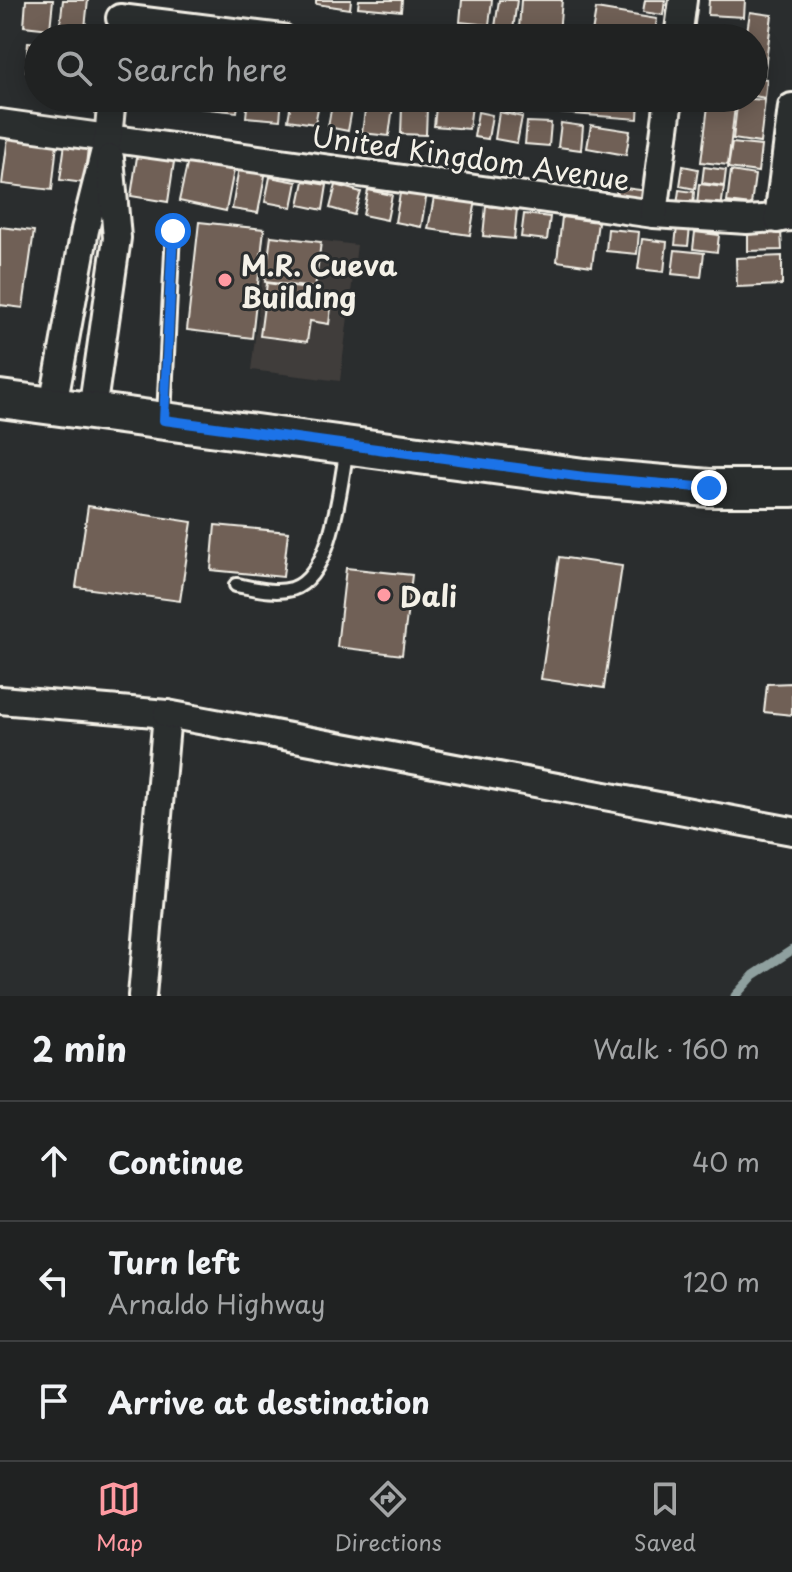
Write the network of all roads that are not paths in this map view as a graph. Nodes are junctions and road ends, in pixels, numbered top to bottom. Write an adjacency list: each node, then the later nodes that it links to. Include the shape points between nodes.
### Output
1 (683, 0): 4 (street)
2 (119, 19): 3 (street)
3 (162, 24)
4 (680, 24)
5 (792, 107): 11 (street)
6 (111, 112): 9 (street)
7 (667, 112): 10 (street)
8 (0, 123): 9 (street, United Kingdom Avenue)
9 (108, 138): 10 (street, United Kingdom Avenue); 14 (street); 15 (street, via 117,238)
10 (654, 214): 11 (street, United Kingdom Avenue)
11 (785, 218)
12 (173, 231): 16 (lane)
13 (0, 399): 14 (main road)
14 (53, 406): 15 (main road)
15 (92, 411): 16 (main road)
16 (164, 420): 17 (main road)
17 (347, 444): 18 (main road, via 584,477 709,488); 19 (lane, via 317,571 292,589)
18 (792, 488)
19 (236, 585)
20 (0, 700): 21 (street)
21 (167, 714): 22 (street); 23 (street)
22 (792, 831)
23 (142, 996)

